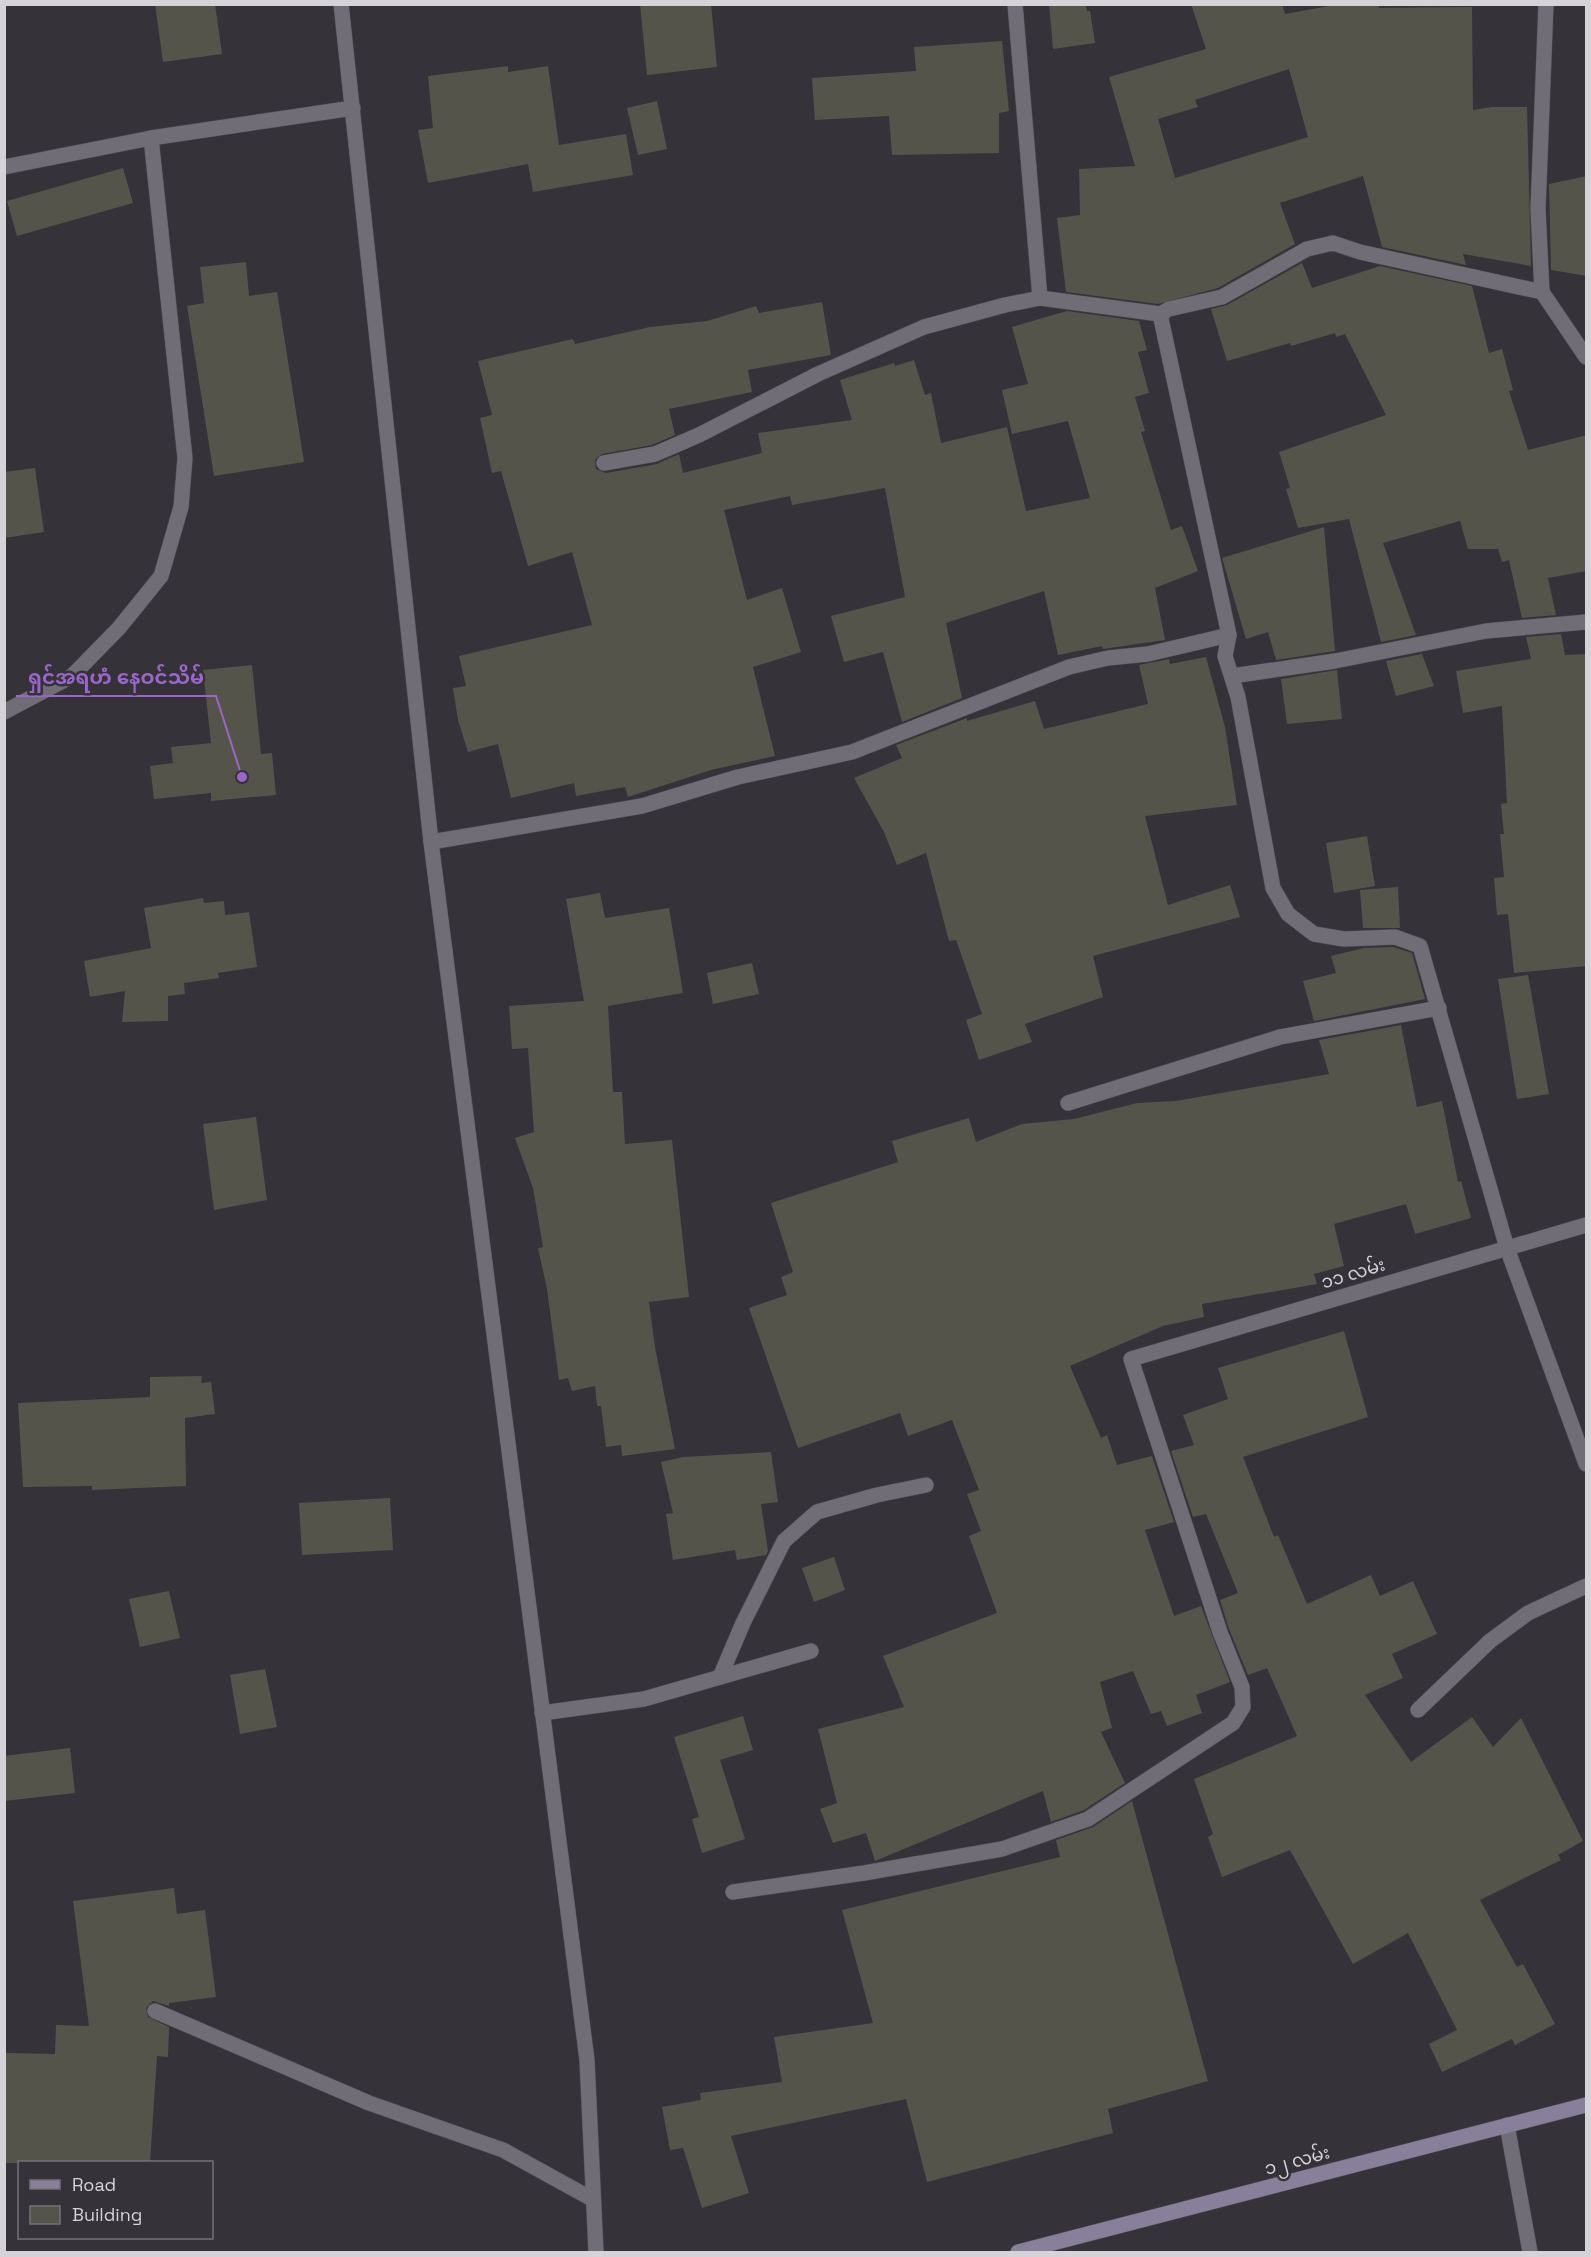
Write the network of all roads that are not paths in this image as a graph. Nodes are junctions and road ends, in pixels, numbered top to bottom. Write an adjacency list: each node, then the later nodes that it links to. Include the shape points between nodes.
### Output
1 (341, 4): 4 (street)
2 (1015, 4): 8 (street)
3 (1546, 4): 7 (street, via 1538,210)
4 (353, 108): 5 (street); 16 (street)
5 (151, 138): 6 (street); 15 (street, via 185,458 181,507 161,576 119,628 72,676)
6 (4, 167)
7 (1542, 292): 9 (street, via 1333,243 1307,249 1222,297); 10 (street)
8 (1040, 298): 9 (street); 11 (street, via 924,327 655,454)
9 (1160, 314): 13 (street)
10 (1587, 357)
11 (604, 463)
12 (1587, 622): 14 (street, via 1486,631 1335,661)
13 (1228, 635): 14 (street, via 1226,656); 16 (street, via 1069,667 852,752 738,777 642,806)
14 (1233, 676): 17 (street, via 1273,888 1288,914 1314,934 1344,939 1395,937 1420,946)
15 (4, 712)
16 (431, 842): 27 (street)
17 (1439, 1008): 18 (street, via 1280,1036); 20 (street)
18 (1068, 1103)
19 (1587, 1225): 20 (street, ၁၁ လမ်း)
20 (1507, 1248): 21 (street); 28 (street, ၁၁ လမ်း, via 1131,1359 1220,1632 1242,1687 1243,1707 1233,1723 1088,1819 1002,1849)
21 (1587, 1464)
22 (926, 1485): 25 (street, via 816,1512 784,1540)
23 (1587, 1586): 26 (street, via 1528,1613 1490,1641)
24 (812, 1651): 25 (street)
25 (720, 1677): 27 (street, via 644,1699)
26 (1418, 1710)
27 (542, 1713): 32 (street, via 587,2060)
28 (733, 1892)
29 (155, 2011): 32 (street, via 369,2103 503,2150)
30 (1587, 2105): 31 (main road, ၁၂ လမ်း)
31 (1507, 2125): 34 (main road, ၁၂ လမ်း); 35 (street)
32 (592, 2199): 33 (street)
33 (596, 2253)
34 (1018, 2253)
35 (1530, 2253)

